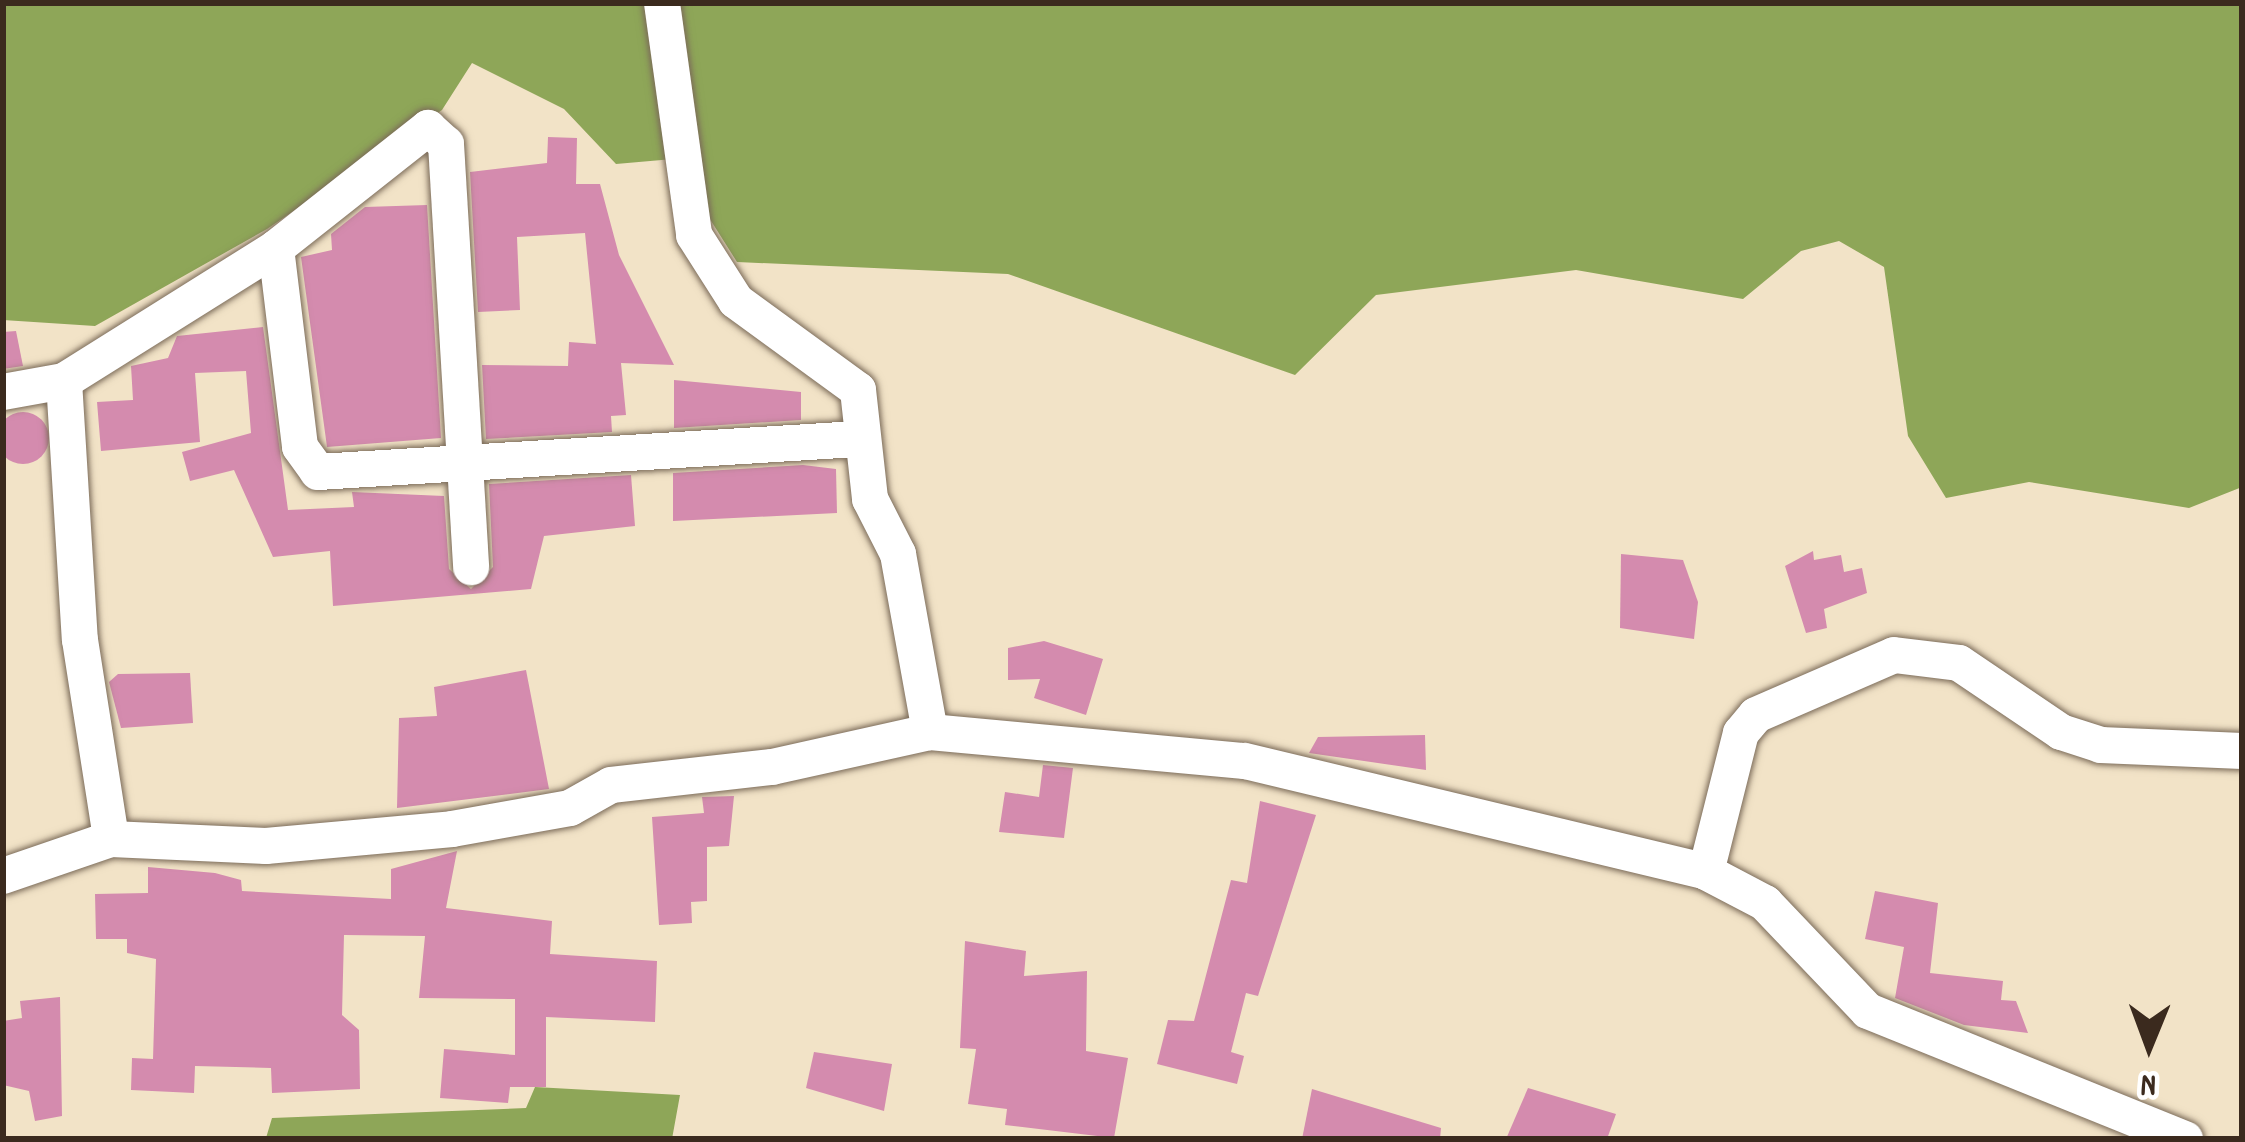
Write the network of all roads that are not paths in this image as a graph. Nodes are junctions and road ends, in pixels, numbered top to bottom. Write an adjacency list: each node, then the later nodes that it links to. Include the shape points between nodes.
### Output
1 (662, 3): 5 (street, via 694,235 736,301 846,372)
2 (277, 248): 3 (street); 6 (street, via 300,447 318,472); 6 (street, via 428,128 446,144)
3 (64, 380): 4 (street); 10 (street, via 80,640)
4 (3, 392)
5 (858, 439): 6 (street); 8 (street, via 898,554)
6 (464, 463): 7 (street)
7 (471, 568)
8 (931, 732): 10 (street, via 772,767 611,785 570,808 452,829 266,846); 11 (street, via 1245,761)
9 (2242, 751): 11 (street, via 2101,745 2061,732 1959,663 1894,656 1756,715 1741,733)
10 (112, 838): 12 (street)
11 (1706, 872): 13 (street, via 1765,903 1868,1011)
12 (3, 876)
13 (2185, 1139)

